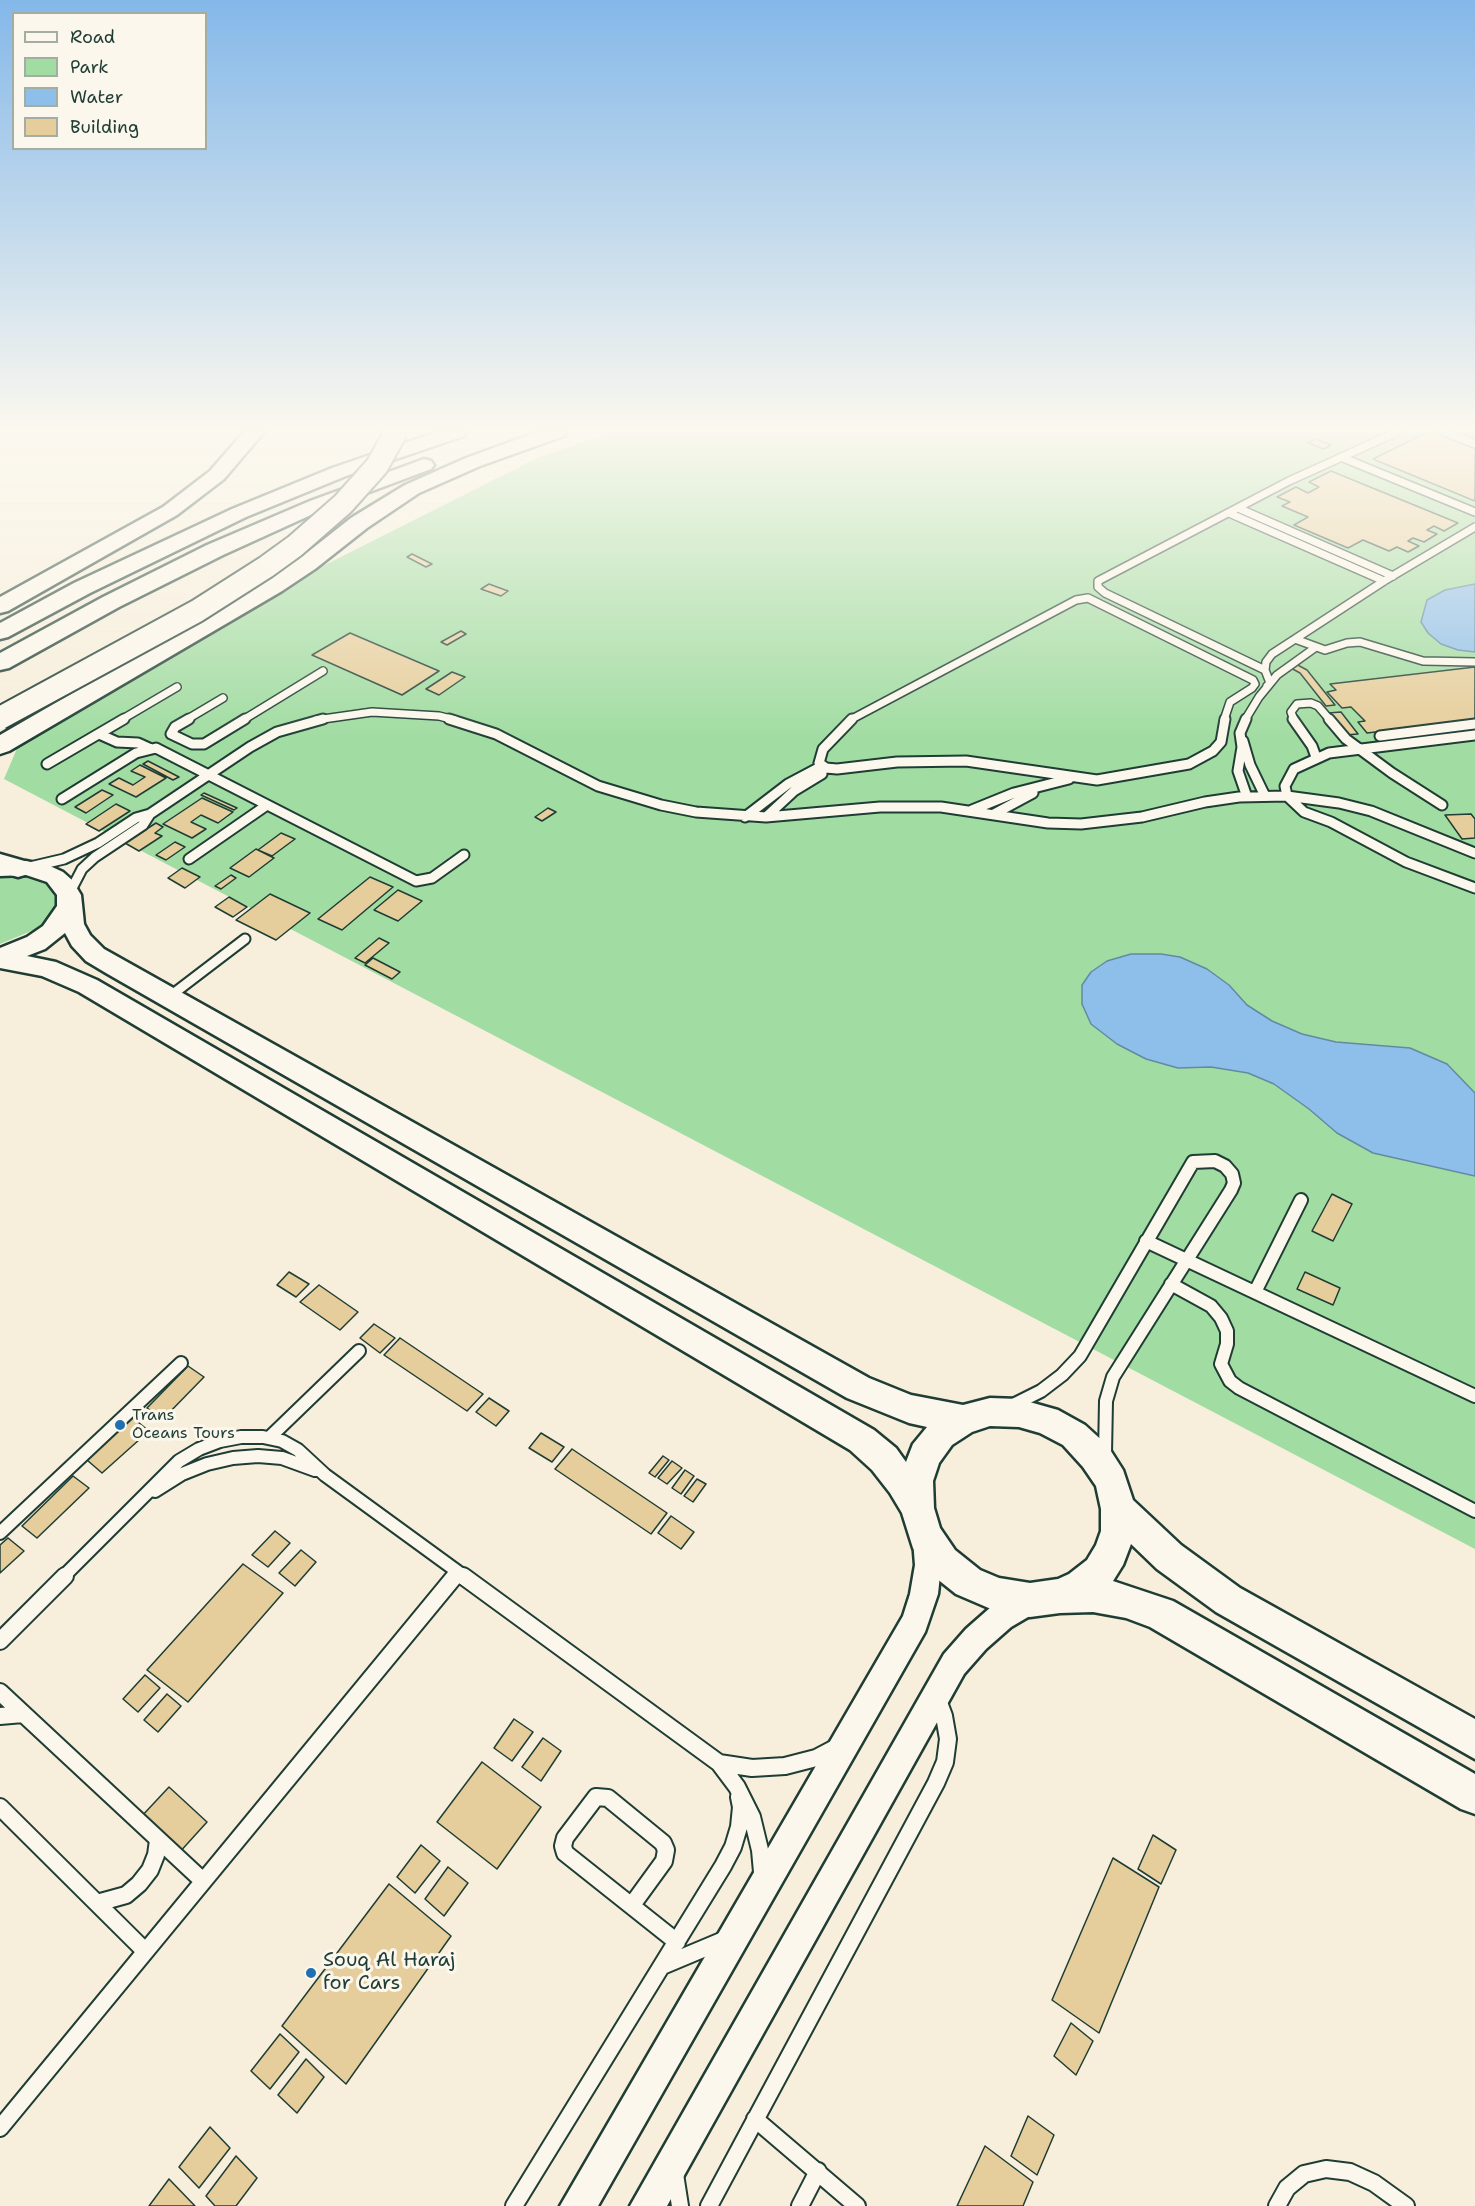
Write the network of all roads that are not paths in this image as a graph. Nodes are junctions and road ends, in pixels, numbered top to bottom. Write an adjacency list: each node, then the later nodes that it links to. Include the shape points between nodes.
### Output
1 (94, 535): 13 (highway)
2 (126, 535): 14 (highway)
3 (193, 535): 15 (highway)
4 (248, 535): 19 (highway, via 164,575)
5 (306, 535): 25 (highway, bridge, via 273,562 197,610)
6 (344, 535): 34 (highway, via 274,586)
7 (1187, 535): 20 (lane, via 1098,581 1098,587)
8 (1279, 535): 12 (lane)
9 (1299, 535): 11 (lane)
10 (1462, 535): 11 (lane)
11 (1393, 576): 12 (lane)
12 (1384, 581): 16 (lane)
13 (0, 586)
14 (0, 606)
15 (0, 632)
16 (1295, 639): 17 (lane); 20 (lane, via 1272,654)
17 (1316, 647): 18 (lane, via 1329,650 1360,642 1423,661); 22 (lane)
18 (1475, 662)
19 (0, 663)
20 (1265, 670): 22 (lane, via 1270,683)
21 (323, 671): 33 (lane, via 204,744)
22 (1267, 686): 29 (lane, via 1251,708)
23 (177, 687): 28 (lane)
24 (224, 698): 33 (lane, via 172,729 171,734)
25 (0, 718)
26 (1475, 724): 27 (lane)
27 (1455, 727): 31 (lane); 32 (lane)
28 (99, 734): 35 (lane); 39 (lane)
29 (1240, 734): 44 (lane); 46 (lane, via 1238,771)
30 (1475, 735): 32 (lane)
31 (1380, 736)
32 (1463, 736): 36 (lane)
33 (183, 740): 37 (lane)
34 (0, 746)
35 (149, 748): 37 (lane); 48 (lane)
36 (1358, 748): 38 (lane); 38 (lane, via 1318,706 1297,704 1292,717); 50 (lane)
37 (165, 751): 41 (lane)
38 (1316, 757): 45 (lane, via 1294,769 1288,777)
39 (47, 765)
40 (826, 768): 42 (lane, via 943,760 1016,767); 43 (lane, via 819,759 823,749 851,719 1079,598 1096,600 1254,682 1252,688 1230,702 1221,742 1203,758 1131,776); 54 (lane, via 788,784); 55 (lane)
41 (208, 774): 49 (lane); 52 (lane); 54 (lane, via 277,732 307,722 340,715 406,713 439,716 487,730 570,774 628,796 696,812)
42 (1072, 778): 43 (lane); 51 (lane, via 1014,793)
43 (1085, 779): 53 (lane, via 1034,793)
44 (1265, 796): 45 (lane); 46 (lane)
45 (1287, 796): 47 (lane); 56 (lane, via 1304,812)
46 (1247, 797): 53 (lane, via 1112,822 1048,823)
47 (1306, 798): 56 (lane); 57 (lane, via 1371,811)
48 (62, 800)
49 (267, 805): 58 (lane, via 416,881 432,878); 59 (lane)
50 (1442, 805)
51 (972, 810): 53 (lane); 55 (lane, via 880,807)
52 (150, 814): 60 (lane, via 64,859); 62 (lane, via 143,825 82,869)
53 (994, 814)
54 (744, 817): 55 (lane)
55 (766, 817)
56 (1331, 822): 61 (lane, via 1406,862)
57 (1475, 853)
58 (464, 855)
59 (189, 860)
60 (11, 867): 62 (street, via 55,877 64,885)
61 (1475, 888)
62 (69, 900): 64 (street, via 63,919 52,932); 65 (street, via 72,924 95,955)
63 (245, 939): 65 (lane)
64 (0, 959): 80 (street, via 47,968 88,986 862,1440 903,1482)
65 (169, 998): 74 (street, via 858,1388 909,1409)
66 (1301, 1200): 70 (lane)
67 (1146, 1241): 68 (lane); 68 (lane, via 1193,1162 1215,1161 1232,1174 1234,1183); 74 (lane, via 1080,1356 1062,1375 1017,1404)
68 (1187, 1260): 69 (lane); 70 (lane)
69 (1172, 1284): 77 (lane, via 1113,1377 1106,1401 1105,1454); 79 (lane, via 1211,1306 1221,1318 1227,1331 1221,1364 1239,1388)
70 (1255, 1292): 73 (lane)
71 (359, 1351): 75 (lane)
72 (181, 1363): 81 (lane)
73 (1475, 1396)
74 (976, 1416): 77 (street, via 1019,1413 1047,1420 1065,1430 1095,1456); 80 (street, via 941,1435 925,1455 916,1481)
75 (270, 1438): 76 (lane, via 298,1450); 78 (lane, via 241,1437 199,1449 179,1461)
76 (325, 1475): 78 (lane, via 282,1458 233,1458 182,1474); 82 (lane)
77 (1115, 1495): 83 (street, via 1118,1532 1099,1572 1081,1586); 89 (street, via 1169,1557 1228,1600)
78 (136, 1506): 84 (lane)
79 (1475, 1511)
80 (921, 1522): 83 (street, via 943,1562 968,1582 998,1596); 90 (street, via 928,1565 915,1622)
81 (0, 1533)
82 (458, 1572): 91 (lane); 96 (lane)
83 (1045, 1598): 86 (street, via 1001,1617 976,1639 954,1664); 93 (street, via 1093,1596 1126,1601 1160,1613)
84 (0, 1641)
85 (0, 1692): 87 (lane)
86 (936, 1694): 104 (lane, via 948,1739 945,1762); 106 (street)
87 (23, 1713): 88 (lane); 95 (lane)
88 (0, 1716)
89 (1475, 1740)
90 (845, 1743): 91 (lane, via 816,1758 785,1766 752,1768); 97 (street)
91 (719, 1763): 92 (lane)
92 (737, 1787): 97 (lane, via 752,1817); 101 (lane, via 741,1807 733,1847)
93 (1475, 1795)
94 (0, 1807): 98 (lane)
95 (158, 1840): 96 (lane); 98 (lane, via 150,1870 139,1884 119,1898)
96 (203, 1881): 102 (lane)
97 (763, 1885): 100 (street)
98 (97, 1903): 102 (lane)
99 (632, 1905): 99 (lane, via 664,1861 666,1850 663,1843 608,1798 596,1797 565,1838 565,1853); 101 (lane)
100 (735, 1936): 103 (lane); 109 (street)
101 (677, 1942): 103 (lane)
102 (146, 1951): 105 (lane)
103 (662, 1966): 108 (lane)
104 (755, 2119): 107 (lane); 112 (lane)
105 (0, 2128)
106 (673, 2162): 110 (street); 111 (lane)
107 (818, 2171): 113 (lane); 114 (lane)
108 (514, 2206)
109 (578, 2206)
110 (648, 2206)
111 (680, 2206)
112 (709, 2206)
113 (800, 2206)
114 (857, 2206)
115 (1276, 2206): 116 (lane, via 1287,2188 1304,2174 1326,2169 1350,2172 1374,2183)
116 (1406, 2206)

